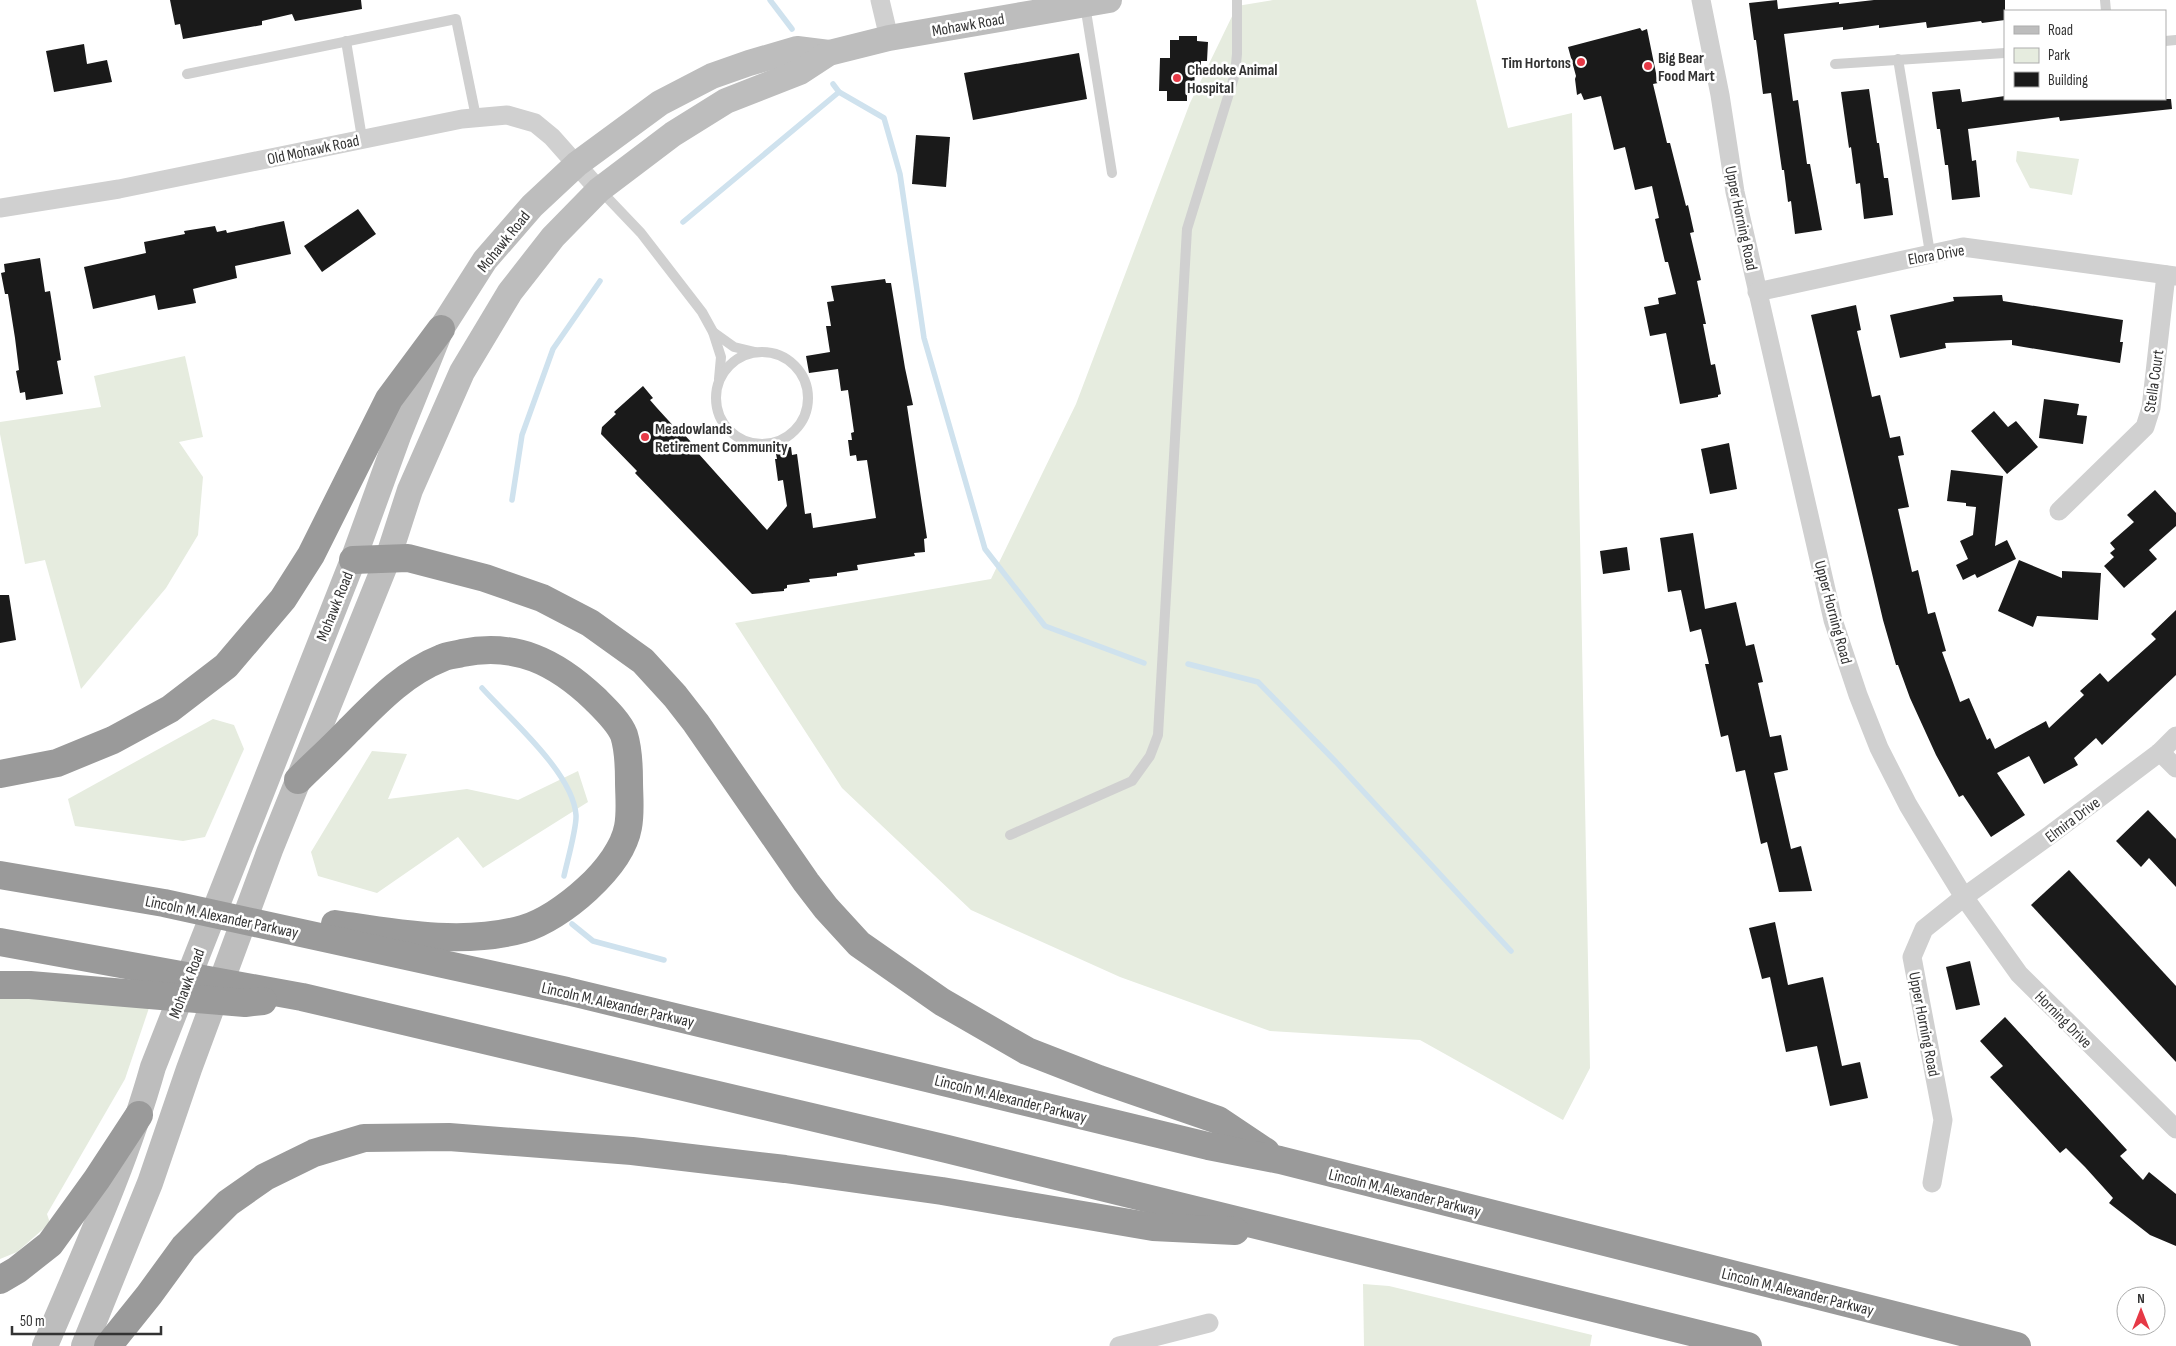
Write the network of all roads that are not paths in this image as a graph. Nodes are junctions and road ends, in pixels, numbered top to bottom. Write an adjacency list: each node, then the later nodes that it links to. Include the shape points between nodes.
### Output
1 (880, 0): 5 (street)
2 (1238, 0): 33 (lane, via 1235,74 1187,229 1158,735 1150,756 1132,781)
3 (1701, 0): 20 (street, Upper Horning Road, via 1735,192)
4 (1097, 2): 5 (main road, Mohawk Road); 15 (lane)
5 (889, 38): 7 (main road, Mohawk Road)
6 (346, 42): 11 (lane); 12 (lane, via 456,19); 13 (lane)
7 (829, 53): 14 (main road, Mohawk Road, via 797,49 712,76 660,103); 16 (main road, Mohawk Road, via 800,72 708,111)
8 (2004, 53): 9 (lane)
9 (1898, 59): 10 (lane); 18 (lane)
10 (1835, 64)
11 (186, 74)
12 (476, 117): 13 (street, Old Mohawk Road); 14 (street, Old Mohawk Road, via 507,115 534,123)
13 (362, 138): 17 (street, Old Mohawk Road, via 119,189)
14 (578, 164): 16 (street, Old Mohawk Road); 21 (main road, Mohawk Road, via 532,206 485,260)
15 (1112, 173)
16 (599, 190): 22 (lane, via 641,233 702,312); 26 (main road, Mohawk Road, via 553,237 510,292 462,372 410,490)
17 (0, 208)
18 (1930, 253): 19 (street, Elora Drive, via 1963,247); 20 (street, Elora Drive)
19 (2171, 275): 25 (street, Stella Court, via 2151,408 2145,427)
20 (1757, 292): 35 (street, Upper Horning Road, via 1833,620 1852,678 1894,779)
21 (442, 329): 27 (main road, Mohawk Road, via 398,436); 31 (highway, via 389,399 312,555 283,600 226,666 170,709 113,740 57,763)
22 (713, 332): 23 (lane, via 734,347); 24 (lane, via 721,357)
23 (756, 352): 24 (lane, via 741,357); 24 (lane, via 778,354 802,375 808,390 808,406 802,421 791,434 771,443 754,443 739,438 718,412)
24 (719, 380)
25 (2059, 511)
26 (388, 558): 27 (highway); 32 (main road, Mohawk Road); 42 (highway, via 408,558 485,578 542,598 590,623 643,661 675,696 806,882 859,944 942,1002 1027,1051 1218,1120)
27 (353, 560): 40 (main road, Mohawk Road, via 153,1068)
28 (2176, 736): 29 (street, Elmira Drive)
29 (2160, 752): 30 (street); 35 (street, Elmira Drive)
30 (2176, 768)
31 (0, 774)
32 (298, 780): 36 (highway, via 370,707 408,676 443,658 483,649 515,651 551,665 582,687 624,734 629,770 628,829 613,861 586,890 556,914 524,929 485,937 424,936 336,924 202,897); 48 (main road, Mohawk Road, via 189,1069 150,1183)
33 (1010, 835)
34 (0, 875): 36 (highway, Lincoln M. Alexander Parkway)
35 (1964, 897): 41 (street, Horning Drive, via 2019,974); 43 (street, Upper Horning Road, via 1924,929 1912,957 1943,1120)
36 (164, 903): 42 (highway, Lincoln M. Alexander Parkway, via 567,991 1208,1146)
37 (0, 942): 39 (highway)
38 (0, 985): 39 (highway, via 245,1004)
39 (302, 996): 44 (highway)
40 (139, 1115): 45 (highway, via 50,1244); 47 (main road, Mohawk Road)
41 (2176, 1129)
42 (1280, 1160): 52 (highway, Lincoln M. Alexander Parkway)
43 (1932, 1183)
44 (1295, 1233): 49 (highway, via 1153,1227 942,1191 632,1151 449,1137 364,1138 314,1153 265,1177 228,1203 184,1246); 51 (highway)
45 (0, 1280)
46 (1209, 1323): 50 (street)
47 (44, 1346)
48 (84, 1346)
49 (108, 1346)
50 (1119, 1346)
51 (1748, 1346)
52 (2017, 1346)

